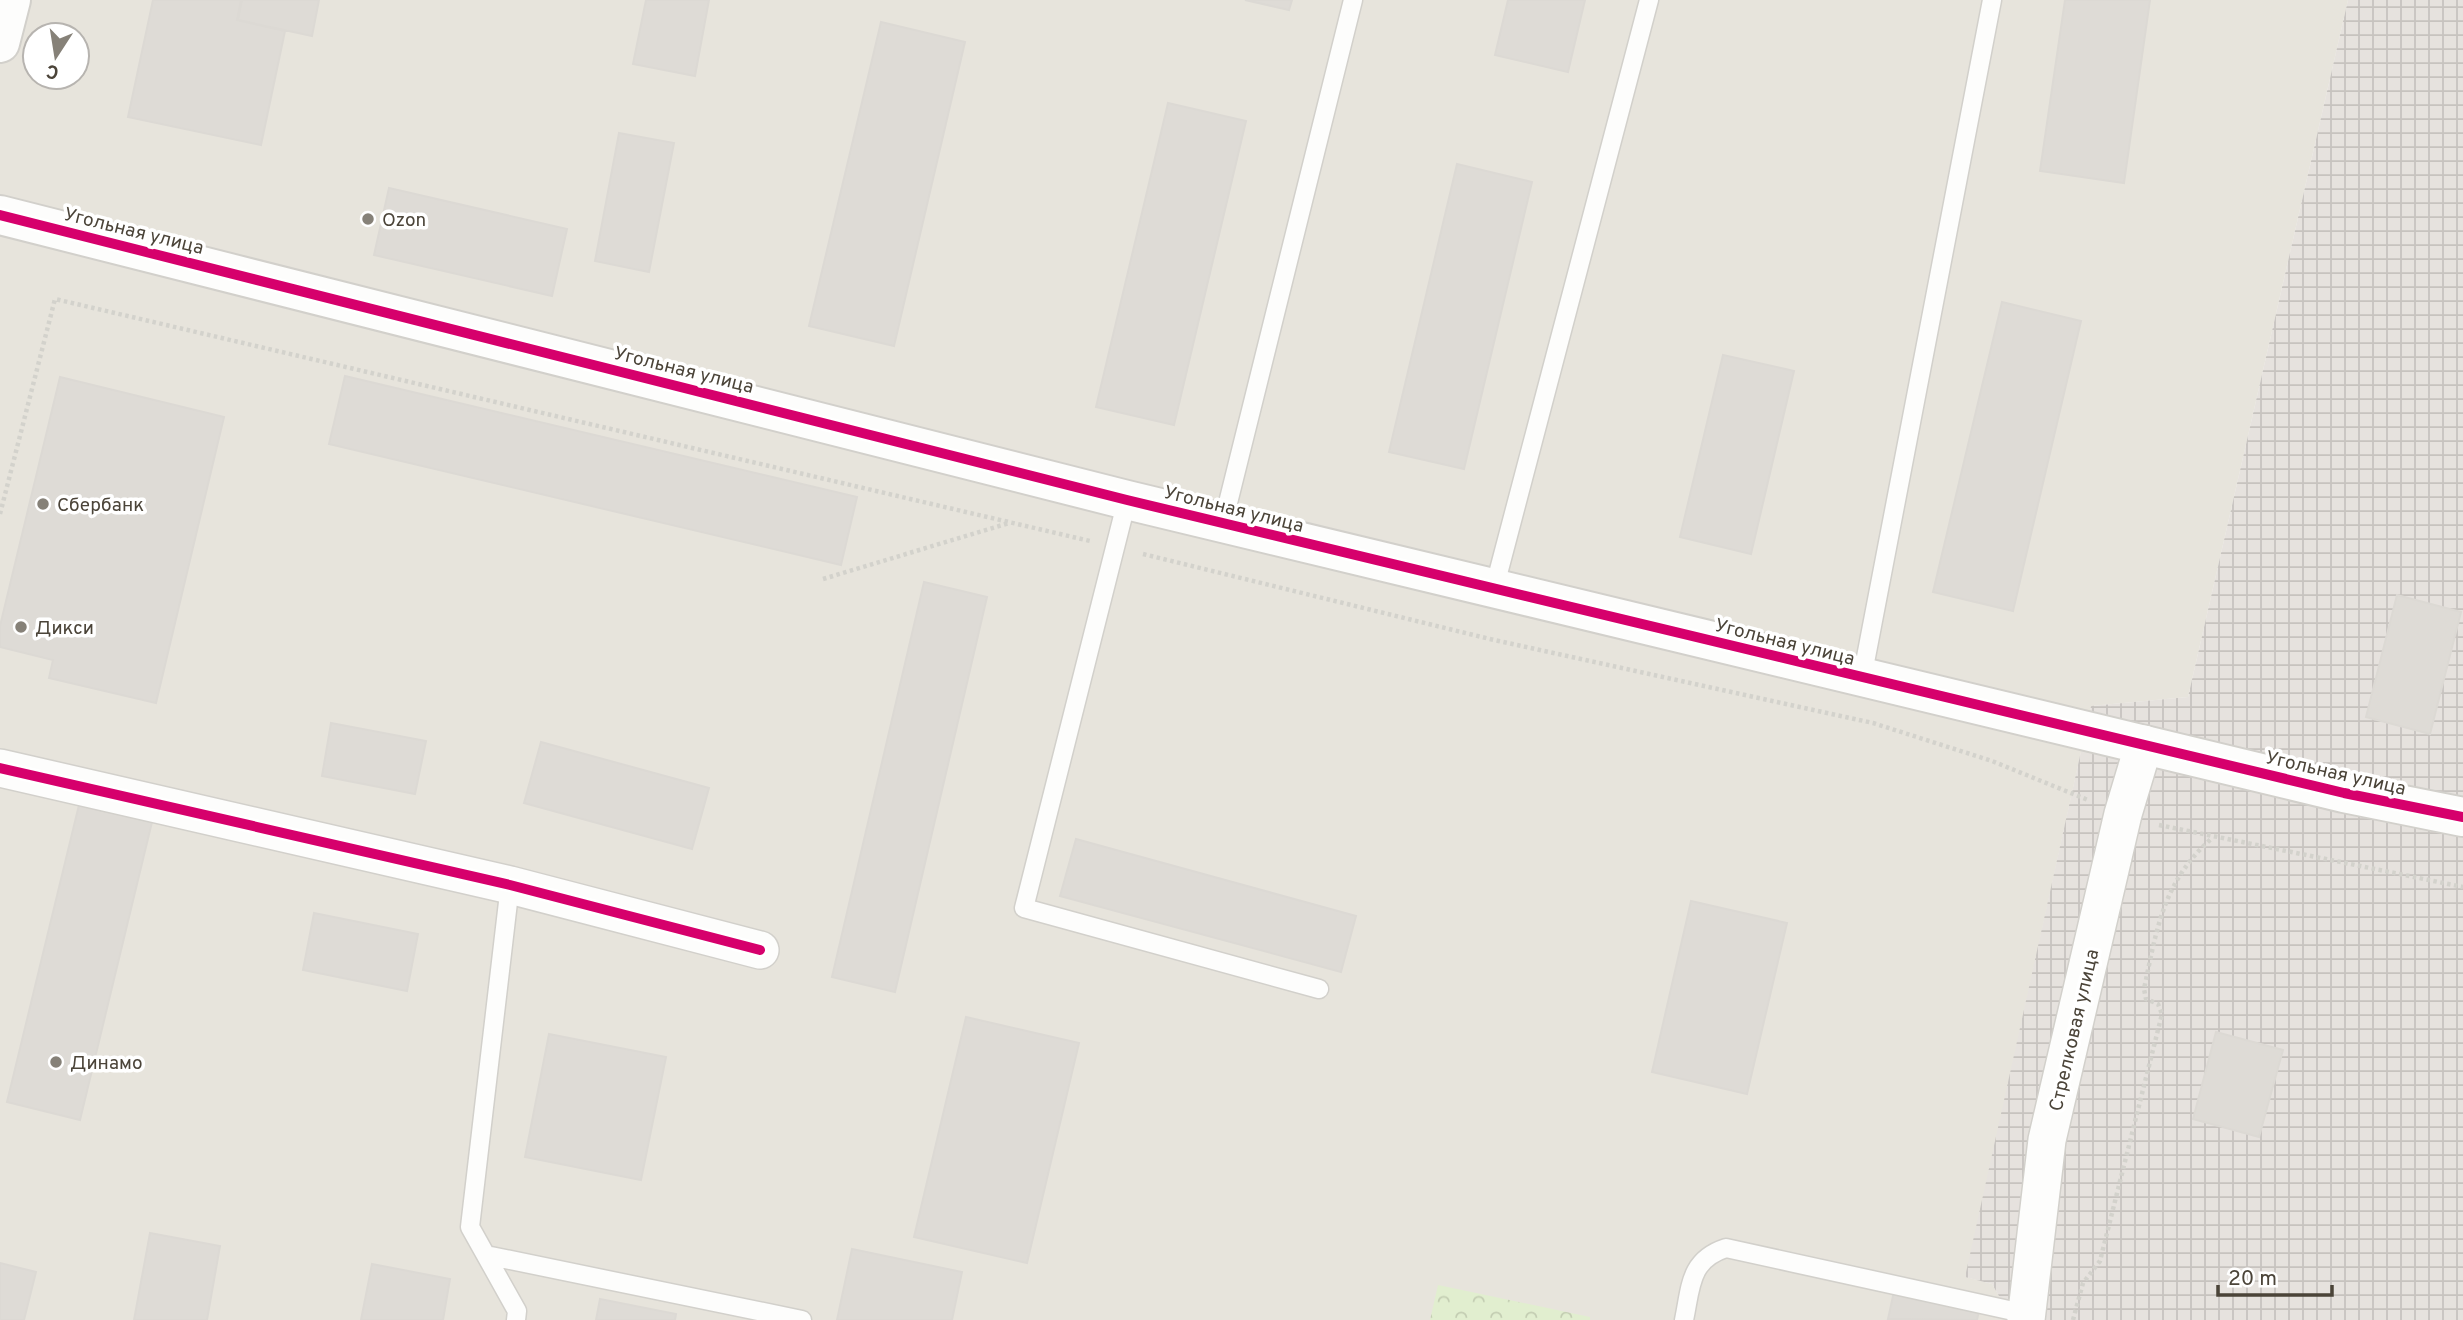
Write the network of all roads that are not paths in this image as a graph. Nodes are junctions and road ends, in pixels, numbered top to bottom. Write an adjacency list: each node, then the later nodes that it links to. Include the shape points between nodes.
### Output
1 (11, 0): 5 (street)
2 (1353, 0): 8 (lane)
3 (1649, 0): 9 (lane)
4 (1992, 0): 10 (lane)
5 (0, 43)
6 (0, 215): 7 (street, Угольная улица)
7 (1127, 500): 8 (street, Угольная улица); 16 (lane, via 1024,908)
8 (1223, 523): 9 (street, Угольная улица)
9 (1494, 589): 10 (street, Угольная улица)
10 (1862, 678): 11 (street, Угольная улица)
11 (2144, 744): 13 (street, Угольная улица); 18 (street, Стрелковая улица, via 2123,814 2047,1140)
12 (0, 768): 14 (street)
13 (2463, 817)
14 (510, 885): 15 (street); 17 (lane, via 470,1227)
15 (760, 950)
16 (1319, 989)
17 (486, 1255): 19 (lane, via 517,1311); 20 (lane)
18 (2027, 1317): 21 (lane, via 1726,1248 1708,1254 1694,1273)
19 (516, 1320)
20 (802, 1320)
21 (1684, 1320)

